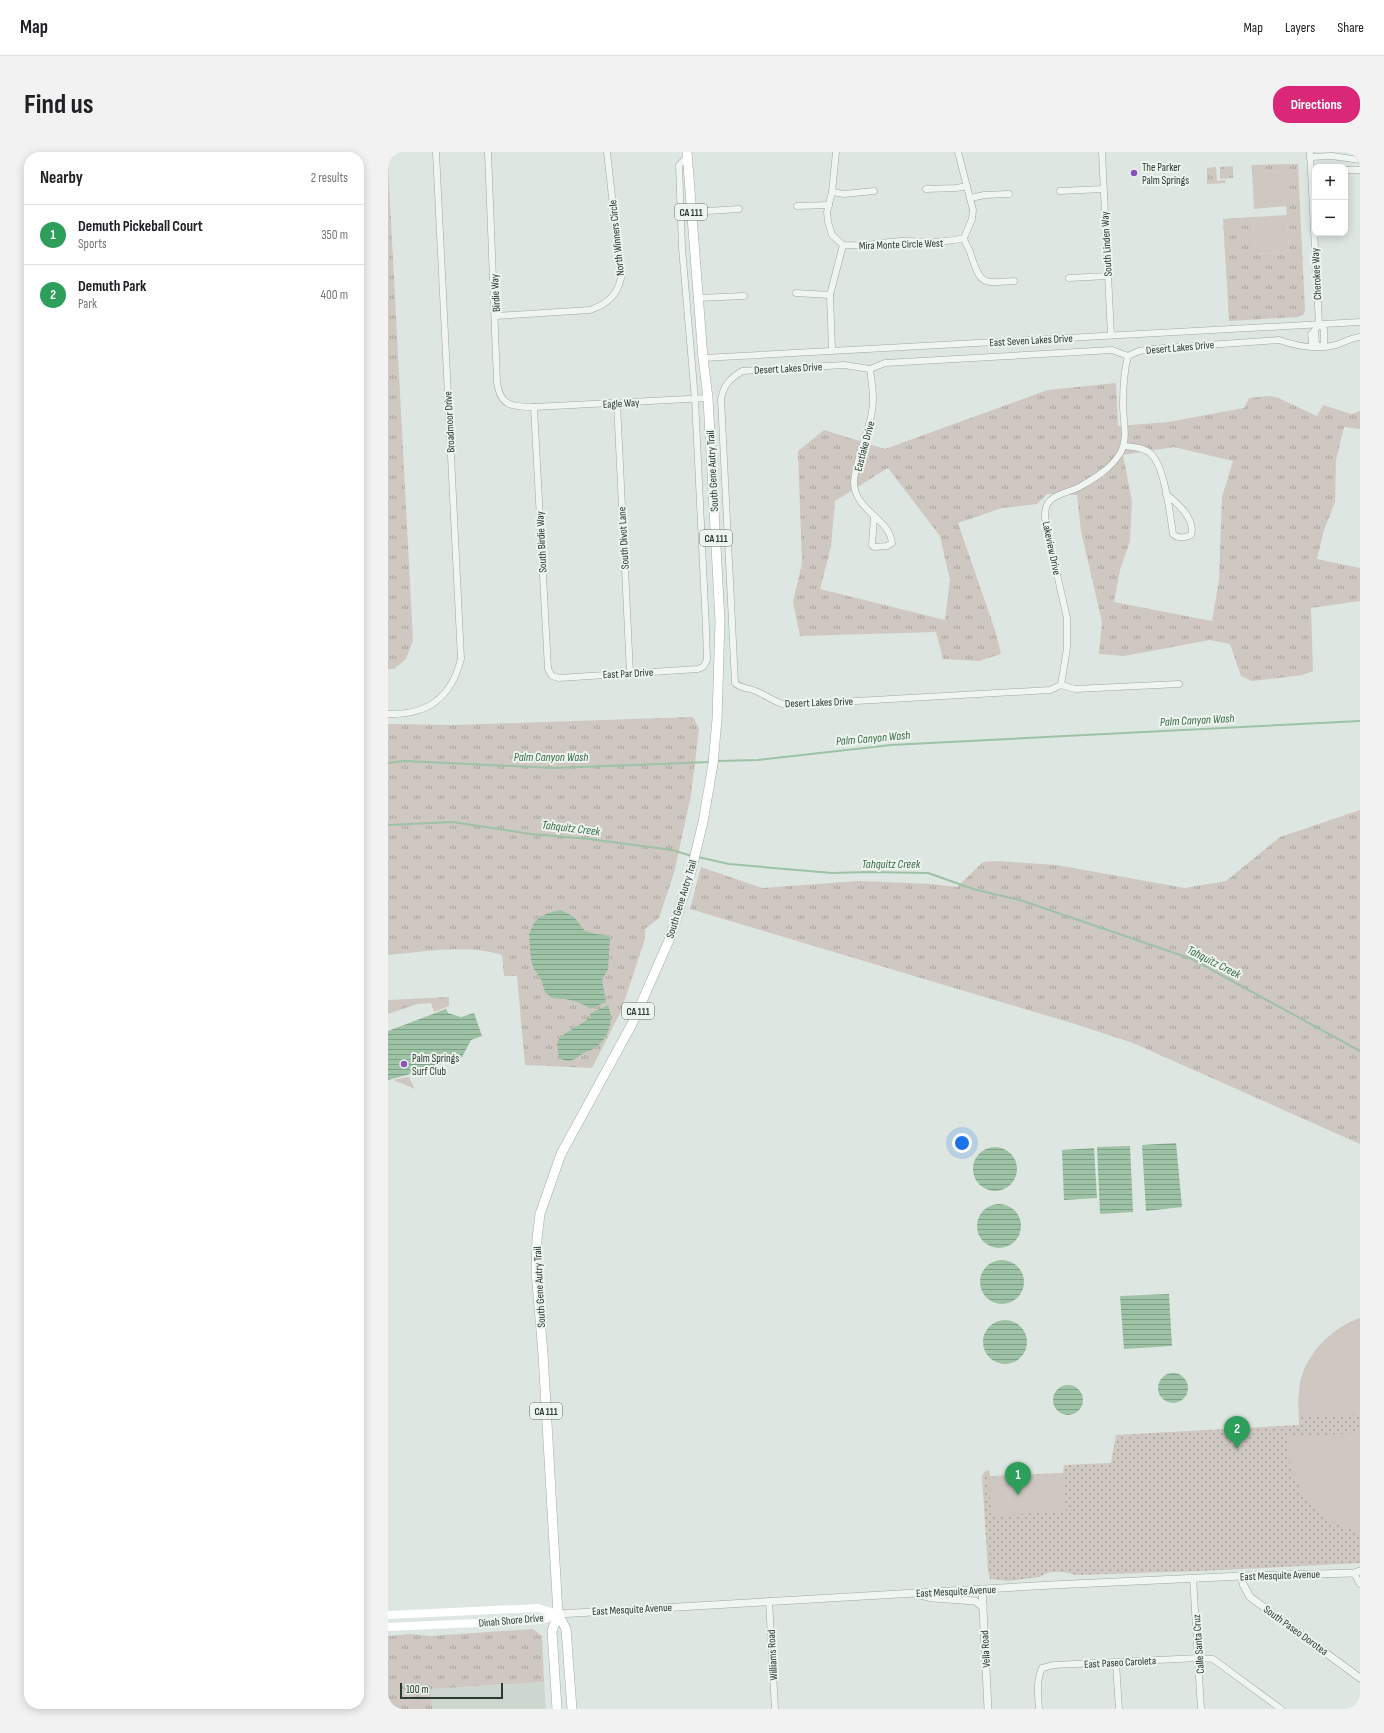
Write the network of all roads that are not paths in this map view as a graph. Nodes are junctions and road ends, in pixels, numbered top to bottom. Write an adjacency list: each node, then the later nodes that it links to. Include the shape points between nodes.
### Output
1 (436, 152): 59 (street, Broadmoor Drive, via 461,659 458,672 438,701 417,712)
2 (488, 152): 37 (street, Birdie Way)
3 (607, 152): 37 (street, North Winners Circle, via 622,278 611,300 590,310)
4 (836, 152): 20 (street)
5 (958, 152): 15 (street)
6 (1102, 152): 17 (street, South Linden Way)
7 (688, 154): 27 (main road, South Gene Autry Trail / CA 111); 48 (street, South Gene Autry Trail, via 679,165 682,248)
8 (1310, 155): 9 (street); 12 (street, Cherokee Way)
9 (1345, 158): 10 (street); 11 (street)
10 (1360, 160)
11 (1346, 164)
12 (1312, 169)
13 (1348, 170): 14 (street)
14 (1360, 170)
15 (967, 186): 16 (street); 22 (street)
16 (926, 189)
17 (1103, 189): 19 (street); 30 (street, South Linden Way)
18 (874, 191): 20 (street, via 844,194)
19 (1060, 191)
20 (832, 192): 24 (street)
21 (1009, 194): 22 (street)
22 (971, 198): 28 (street, via 972,219)
23 (1314, 200): 39 (street, Cherokee Way)
24 (829, 205): 25 (street); 29 (street, via 827,212 832,235)
25 (797, 206)
26 (739, 209): 27 (street)
27 (692, 212): 36 (main road, South Gene Autry Trail / CA 111)
28 (964, 238): 29 (street, Mira Monte Circle West, via 941,243); 32 (street, via 979,278 987,282)
29 (844, 245): 34 (street)
30 (1108, 276): 31 (street); 40 (street, South Linden Way)
31 (1069, 278)
32 (1014, 281)
33 (796, 293): 34 (street)
34 (830, 295): 43 (street)
35 (744, 296): 36 (street)
36 (698, 298): 45 (main road, South Gene Autry Trail / CA 111)
37 (496, 316): 50 (street, Birdie Way, via 499,393 508,404)
38 (1360, 322): 39 (street, East Seven Lakes Drive)
39 (1317, 327): 40 (street, East Seven Lakes Drive); 42 (street, via 1310,339); 42 (street, Cherokee Way, via 1324,329 1324,344)
40 (1111, 335): 43 (street, East Seven Lakes Drive)
41 (1360, 337): 42 (street, Desert Lakes Drive, via 1335,345)
42 (1318, 346): 44 (street, Desert Lakes Drive, via 1293,345 1279,340 1151,349)
43 (832, 350): 45 (street, East Seven Lakes Drive)
44 (1128, 356): 46 (street, Desert Lakes Drive, via 1112,350 885,363); 51 (street, via 1123,404)
45 (703, 358): 47 (main road, South Gene Autry Trail / CA 111)
46 (870, 369): 53 (street, Eastlake Drive, via 874,402 872,417 854,482 856,494); 58 (street, Desert Lakes Drive, via 844,365 742,371 723,388 721,399 736,683 755,690 776,703 786,705 1050,690)
47 (708, 398): 48 (street, Eagle Way); 68 (main road, South Gene Autry Trail / CA 111, via 720,621 717,719 708,796 697,848 667,944 632,1024 561,1154 540,1214 536,1271)
48 (695, 399): 49 (street, Eagle Way); 54 (street, South Gene Autry Trail, via 706,628 706,660)
49 (617, 403): 50 (street, Eagle Way); 55 (street, South Divot Lane)
50 (534, 407): 56 (street, South Birdie Way, via 548,669)
51 (1125, 446): 52 (street, via 1141,448 1151,454 1158,466); 58 (street, Lakeview Drive, via 1108,469 1081,487 1054,498 1047,504 1045,511 1046,526 1067,618 1067,648)
52 (1166, 494): 52 (street, via 1173,534 1184,538 1191,535 1192,524 1177,503)
53 (874, 517): 53 (street, Eastlake Drive, via 872,545 887,546 892,543 890,534)
54 (703, 667): 55 (street, East Par Drive)
55 (630, 673): 56 (street, East Par Drive, via 559,678)
56 (552, 676)
57 (1179, 684): 58 (street, Desert Lakes Drive, via 1075,689)
58 (1061, 685)
59 (388, 714)
60 (1358, 1573): 61 (street, East Mesquite Avenue); 63 (street)
61 (1242, 1576): 62 (street, East Mesquite Avenue); 73 (street, South Paseo Dorotea, via 1250,1597)
62 (1193, 1578): 64 (street, East Mesquite Avenue); 71 (street, Calle Santa Cruz)
63 (1360, 1584)
64 (982, 1589): 65 (street, East Mesquite Avenue); 67 (street, Vella Road)
65 (912, 1593): 66 (street, East Mesquite Avenue); 67 (street, via 933,1598 975,1601)
66 (769, 1601): 68 (street, East Mesquite Avenue); 76 (street, Williams Road)
67 (983, 1607): 77 (street, Vella Road)
68 (558, 1614): 69 (main road, Dinah Shore Drive, via 538,1608); 70 (main road, Dinah Shore Drive, via 541,1620); 74 (main road, South Gene Autry Trail / CA 111, via 552,1631); 75 (main road, South Gene Autry Trail / CA 111, via 566,1629)
69 (388, 1615)
70 (388, 1627)
71 (1199, 1658): 72 (street, East Paseo Caroleta); 80 (street, Calle Santa Cruz); 81 (street, East Paseo Caroleta, via 1213,1659)
72 (1116, 1663): 78 (street, East Paseo Caroleta, via 1042,1668 1038,1683); 79 (street)
73 (1360, 1678)
74 (557, 1709)
75 (572, 1709)
76 (775, 1709)
77 (988, 1709)
78 (1039, 1709)
79 (1119, 1709)
80 (1202, 1709)
81 (1281, 1709)

